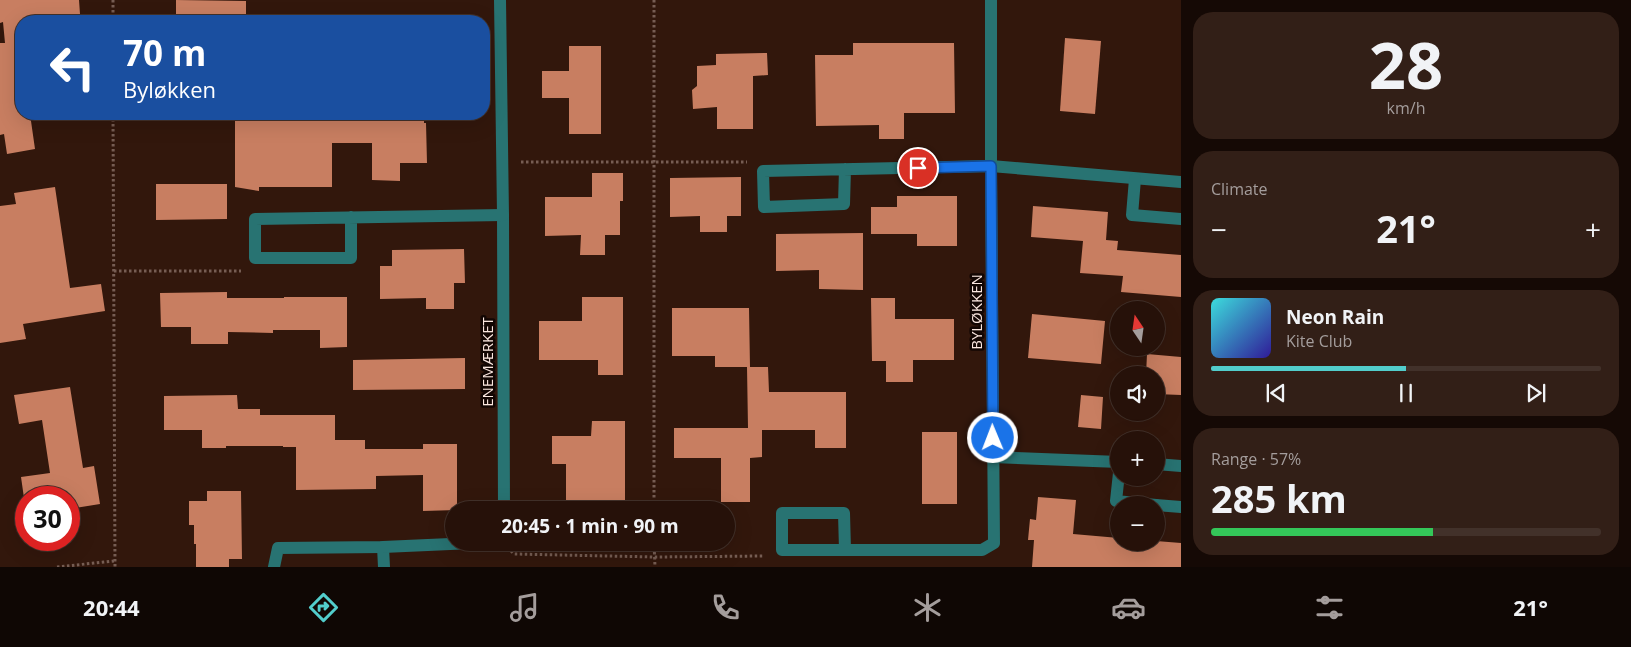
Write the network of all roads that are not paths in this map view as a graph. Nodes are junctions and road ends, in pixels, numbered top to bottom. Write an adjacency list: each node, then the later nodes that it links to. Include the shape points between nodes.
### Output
1 (500, 0): 7 (street, ENEMÆRKET)
2 (992, 0): 3 (street, BYLØKKEN)
3 (991, 166): 4 (street); 5 (street); 10 (street, BYLØKKEN)
4 (845, 169): 4 (street, via 764,171 764,206 844,204)
5 (1135, 179): 6 (street); 9 (street, via 1132,215)
6 (1181, 182)
7 (503, 215): 8 (street); 14 (street, ENEMÆRKET)
8 (351, 217): 8 (street, via 255,218 255,258 351,258)
9 (1181, 219)
10 (993, 457): 11 (street); 19 (street, BYLØKKEN, via 994,543 982,550)
11 (1110, 462)
12 (1165, 465): 13 (street)
13 (1181, 466)
14 (504, 501)
15 (1165, 506): 16 (street)
16 (1181, 507)
17 (445, 544): 18 (street)
18 (383, 547): 20 (street, via 278,548); 21 (street)
19 (845, 550): 19 (street, BYLØKKEN, via 782,550 782,513 844,513)
20 (274, 567)
21 (384, 567)

